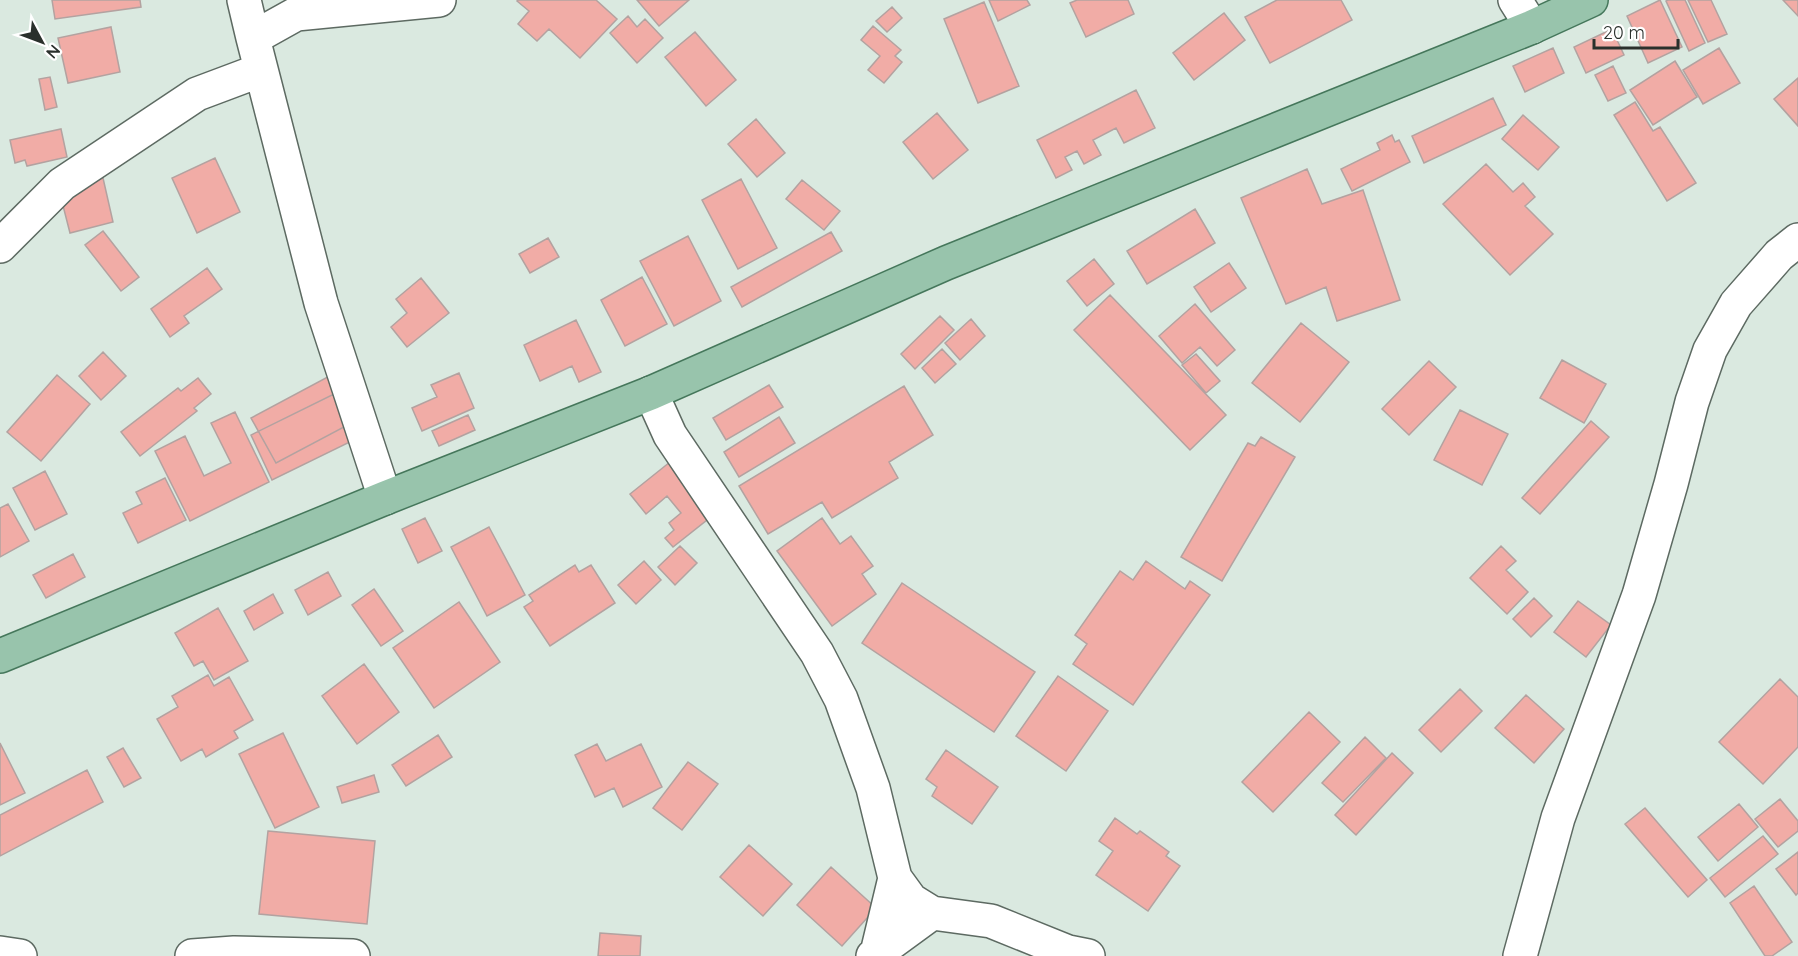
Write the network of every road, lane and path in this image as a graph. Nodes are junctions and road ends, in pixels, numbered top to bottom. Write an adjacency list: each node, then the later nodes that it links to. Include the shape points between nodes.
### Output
1 (244, 0): 6 (street)
2 (439, 0): 6 (street, via 296,14)
3 (1515, 0): 5 (street)
4 (1591, 0): 5 (main road)
5 (1532, 27): 10 (main road, via 946,263)
6 (253, 38): 7 (street)
7 (261, 70): 9 (street, via 197,94 62,184); 11 (street, via 321,303)
8 (1798, 240): 21 (street, via 1779,255 1736,304 1710,350 1639,595 1558,818)
9 (0, 246)
10 (651, 393): 11 (main road); 13 (street, via 670,435 817,652 841,699 873,788)
11 (385, 498): 12 (main road)
12 (0, 656)
13 (895, 878): 14 (street, via 911,900); 16 (street)
14 (933, 913): 16 (street); 20 (street, via 991,921 1068,952)
15 (0, 953): 17 (street)
16 (875, 954)
17 (20, 956)
18 (192, 956): 19 (street)
19 (353, 956)
20 (1088, 956)
21 (1520, 956)

